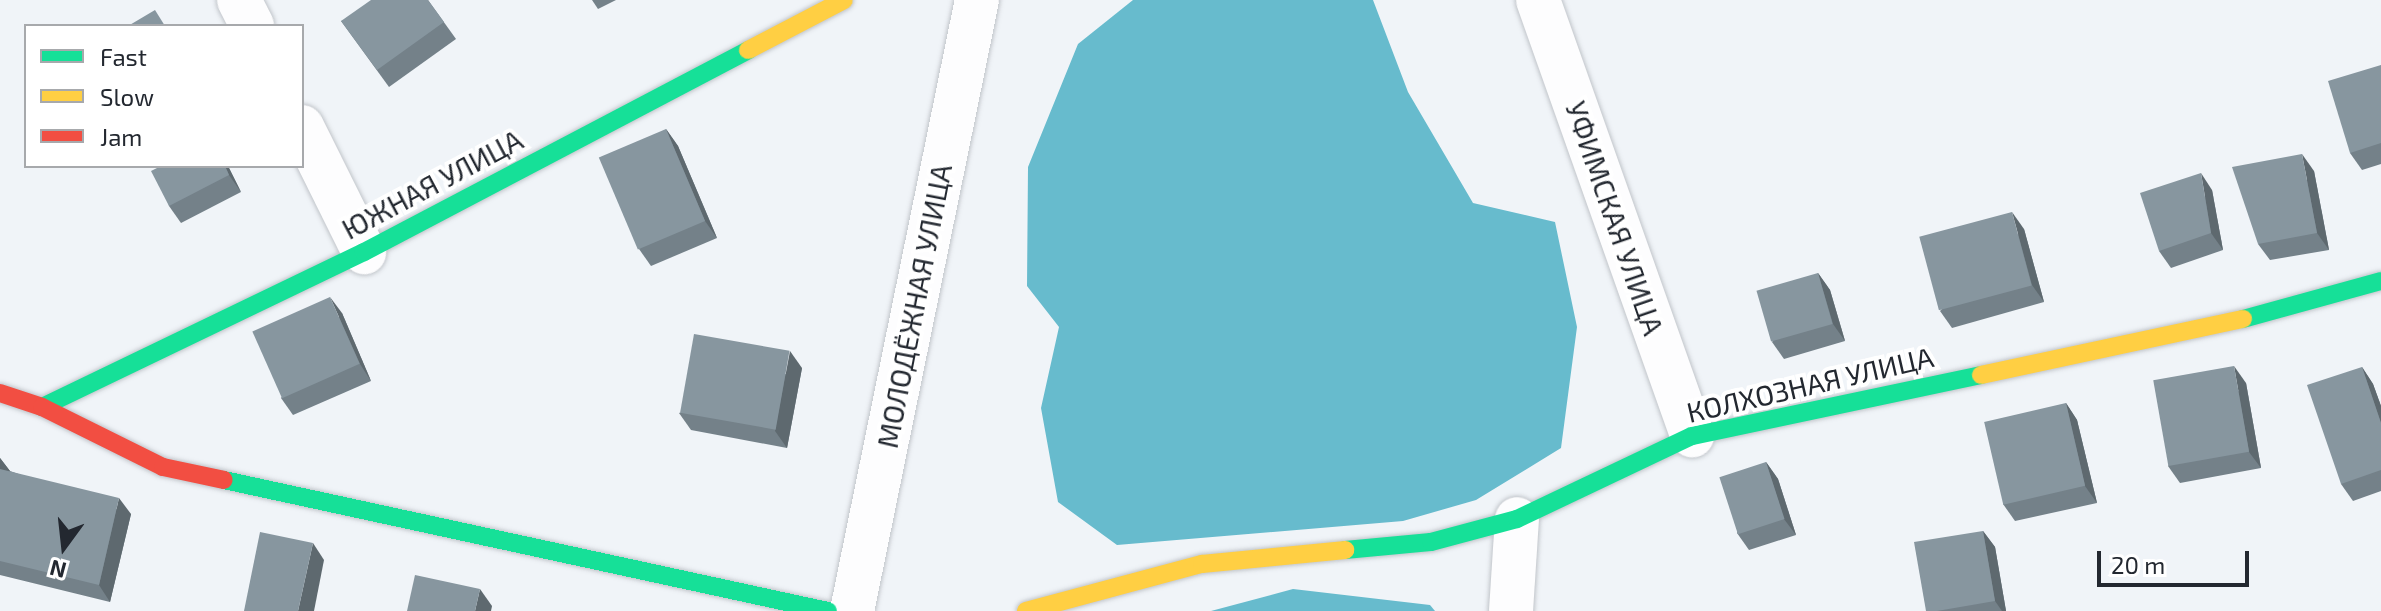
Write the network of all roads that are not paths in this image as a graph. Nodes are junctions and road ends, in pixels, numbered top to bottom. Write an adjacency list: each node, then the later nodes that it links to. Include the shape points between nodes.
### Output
1 (239, 0): 5 (street)
2 (844, 0): 7 (street, ЮЖНАЯ УЛИЦА)
3 (977, 0): 14 (street, МОЛОДЁЖНАЯ УЛИЦА)
4 (1538, 0): 11 (street, УФИМСКАЯ УЛИЦА)
5 (251, 24)
6 (304, 131): 7 (street)
7 (364, 252): 10 (street, ЮЖНАЯ УЛИЦА)
8 (2381, 281): 11 (street, КОЛХОЗНАЯ УЛИЦА, via 2269,314)
9 (0, 393): 10 (street)
10 (42, 407): 13 (street, via 163,467)
11 (1692, 436): 12 (street, КОЛХОЗНАЯ УЛИЦА)
12 (1517, 519): 15 (street, КОЛХОЗНАЯ УЛИЦА, via 1431,542 1202,564); 16 (street)
13 (828, 611)
14 (852, 611)
15 (1026, 611)
16 (1511, 611)

